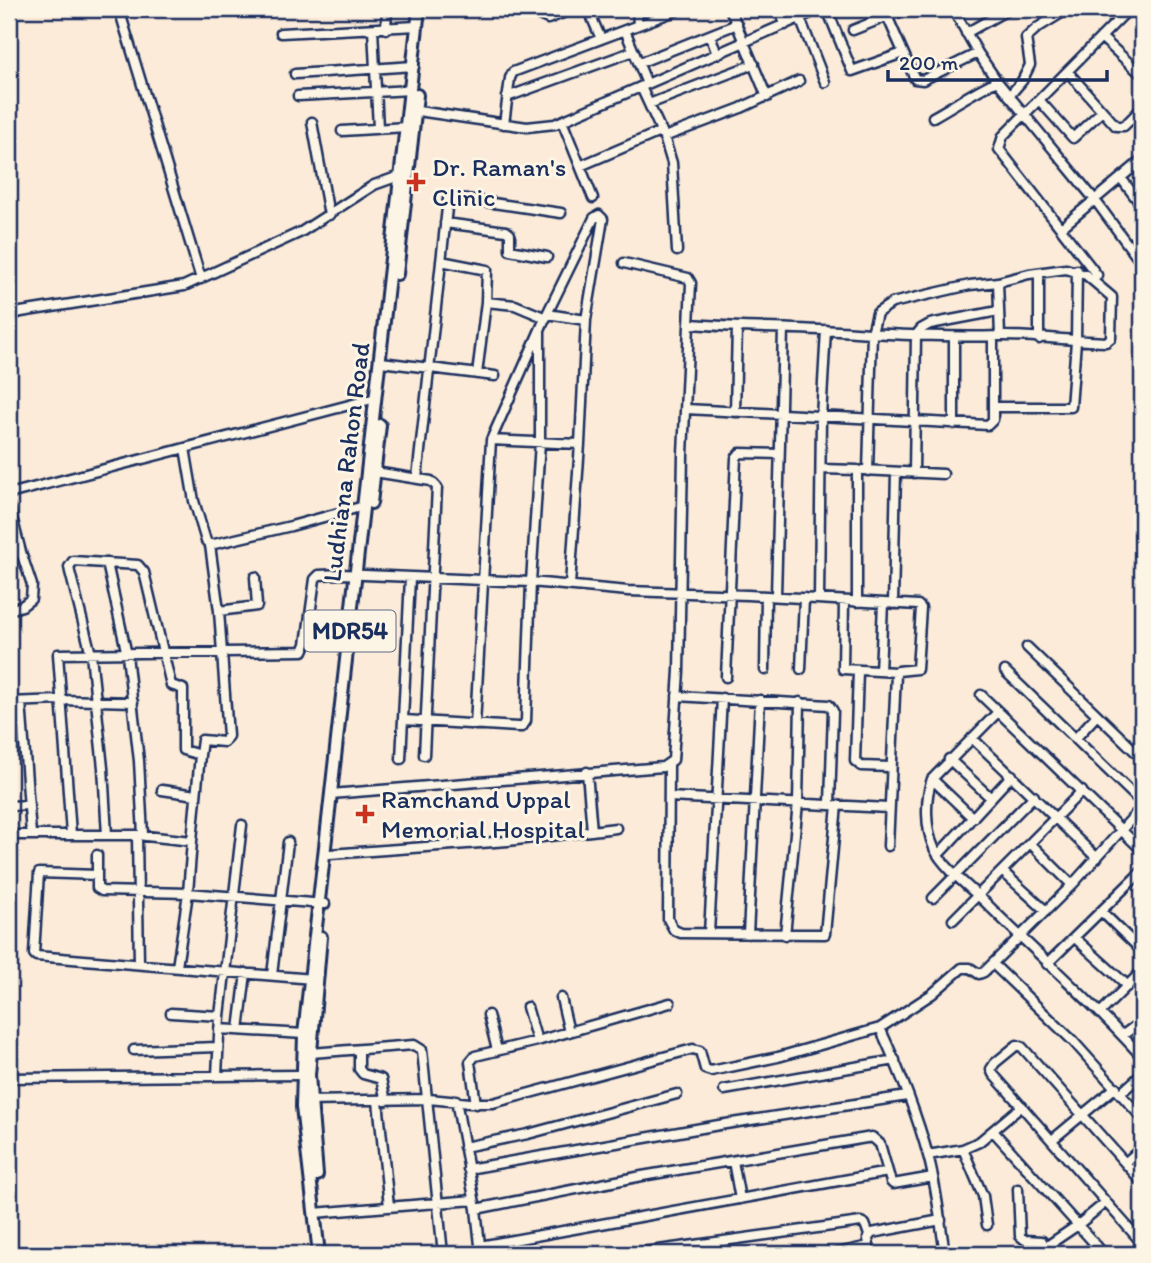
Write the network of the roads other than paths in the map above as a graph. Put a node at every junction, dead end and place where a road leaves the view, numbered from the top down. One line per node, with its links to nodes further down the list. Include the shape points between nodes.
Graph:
1 (118, 9): 88 (street)
2 (387, 9): 25 (street)
3 (419, 9): 23 (main road, Ludhiana Rahon Road / MDR54)
4 (426, 9): 58 (main road, Ludhiana Rahon Road / MDR54)
5 (537, 9): 6 (street, via 548,19)
6 (573, 9)
7 (588, 9): 32 (street)
8 (637, 9): 22 (street)
9 (681, 9): 22 (street)
10 (730, 9): 20 (street)
11 (780, 9): 21 (street)
12 (820, 9): 19 (street); 35 (street, via 852,71)
13 (906, 9): 18 (street)
14 (953, 9): 29 (street)
15 (1009, 9): 29 (street)
16 (1068, 9): 52 (street, via 1026,38 1030,65)
17 (1124, 10): 31 (street)
18 (886, 13): 27 (street); 35 (street)
19 (800, 18): 21 (street); 47 (street)
20 (737, 24): 30 (street); 33 (street)
21 (786, 24): 33 (street)
22 (638, 25): 26 (street)
23 (417, 26): 25 (street); 40 (main road, Ludhiana Rahon Road / MDR54)
24 (373, 29): 25 (street); 28 (street); 41 (street)
25 (386, 29)
26 (625, 30): 32 (street); 34 (street)
27 (853, 30)
28 (281, 33)
29 (966, 33): 36 (street)
30 (710, 35): 37 (street); 38 (street)
31 (1101, 37): 42 (street); 44 (street)
32 (601, 40): 53 (street, via 513,72)
33 (744, 42): 37 (street); 39 (street)
34 (634, 51): 38 (street); 53 (street)
35 (903, 53): 36 (street, via 918,80)
36 (978, 53): 46 (street)
37 (717, 54): 48 (street)
38 (639, 63): 48 (street)
39 (754, 64): 54 (street); 56 (street)
40 (414, 66): 41 (street); 49 (main road, Ludhiana Rahon Road / MDR54)
41 (376, 67): 43 (street); 50 (street)
42 (1068, 72): 55 (street); 59 (street)
43 (295, 74)
44 (1142, 75)
45 (799, 81): 54 (street)
46 (997, 81): 52 (street); 60 (street)
47 (825, 82)
48 (645, 86): 56 (street); 62 (street)
49 (411, 90): 50 (street); 58 (main road, Ludhiana Rahon Road / MDR54)
50 (378, 93): 51 (street); 66 (street)
51 (299, 96)
52 (1009, 96): 61 (street)
53 (507, 97): 64 (street)
54 (767, 97): 68 (street)
55 (1040, 101): 59 (street, via 1073,138); 61 (street)
56 (649, 104): 68 (street)
57 (1142, 108): 59 (street, via 1120,128)
58 (412, 110): 64 (street); 65 (main road, Ludhiana Rahon Road / MDR54); 71 (main road, Ludhiana Rahon Road / MDR54)
59 (1102, 111)
60 (933, 117)
61 (1025, 117): 74 (street); 79 (street, via 1003,136 999,149)
62 (562, 121): 64 (street, via 527,127); 70 (street)
63 (312, 122): 77 (street)
64 (504, 124)
65 (406, 127): 66 (street); 71 (main road, Ludhiana Rahon Road / MDR54)
66 (378, 128): 67 (street)
67 (342, 131)
68 (663, 134): 70 (street); 80 (street, via 674,180)
69 (1142, 160): 72 (street)
70 (580, 166): 73 (street)
71 (405, 175): 77 (street, via 374,186); 106 (main road, Ludhiana Rahon Road / MDR54)
72 (1121, 178): 74 (street); 75 (street)
73 (593, 198)
74 (1095, 200): 79 (street); 84 (street)
75 (1142, 206)
76 (561, 213): 78 (street, via 452,197 447,201)
77 (329, 215): 88 (street)
78 (445, 223): 81 (street, via 506,231 510,250); 82 (street)
79 (1061, 228): 87 (street)
80 (677, 251)
81 (547, 257)
82 (441, 261): 90 (street, via 487,270); 107 (street)
83 (624, 263): 95 (street, via 690,280)
84 (1142, 264)
85 (1077, 270): 86 (street); 105 (street); 105 (street, via 1108,292 1112,303 1109,341)
86 (1039, 273): 89 (street); 104 (street)
87 (1097, 275)
88 (201, 279): 92 (street, via 184,286)
89 (998, 282): 91 (street); 100 (street, via 892,303 877,313)
90 (486, 302): 93 (street, via 515,305); 108 (street)
91 (998, 311): 101 (street, via 930,324); 103 (street)
92 (9, 316)
93 (547, 316): 94 (street); 94 (street, via 599,215 603,219); 98 (street)
94 (586, 320): 121 (street)
95 (691, 324): 96 (street); 112 (street)
96 (737, 328): 97 (street); 113 (street)
97 (783, 329): 99 (street); 114 (street)
98 (540, 330): 119 (street); 120 (street)
99 (826, 330): 100 (street); 115 (street)
100 (872, 332): 101 (street); 116 (street)
101 (916, 335): 102 (street); 117 (street)
102 (954, 337): 103 (street); 118 (street)
103 (997, 337): 104 (street); 111 (street)
104 (1039, 339): 105 (street)
105 (1076, 341): 111 (street, via 1071,407)
106 (384, 362): 107 (street); 110 (main road, Ludhiana Rahon Road / MDR54); 127 (main road, Ludhiana Rahon Road / MDR54)
107 (429, 367): 108 (street); 131 (street)
108 (477, 374): 109 (street)
109 (495, 376)
110 (376, 398): 122 (street); 134 (main road, Ludhiana Rahon Road / MDR54)
111 (993, 407): 118 (street, via 988,425)
112 (686, 409): 113 (street); 146 (street)
113 (735, 412): 114 (street)
114 (780, 416): 115 (street); 123 (street)
115 (821, 417): 116 (street); 124 (street)
116 (869, 420): 117 (street); 126 (street)
117 (914, 422): 118 (street); 129 (street)
118 (954, 424)
119 (491, 440): 120 (street); 143 (street)
120 (540, 442): 121 (street); 144 (street)
121 (580, 444): 145 (street)
122 (185, 448): 132 (street); 135 (street, via 194,501)
123 (779, 454): 147 (street, via 740,453 736,458); 149 (street)
124 (821, 469): 125 (street); 151 (street)
125 (857, 470): 126 (street); 153 (street)
126 (868, 471): 128 (street)
127 (375, 472): 131 (street); 139 (main road, Ludhiana Rahon Road / MDR54)
128 (896, 472): 129 (street); 155 (street)
129 (914, 473): 130 (street)
130 (943, 474)
131 (417, 478): 142 (street, via 437,487)
132 (9, 494)
133 (9, 505): 136 (street)
134 (364, 506): 135 (street); 139 (main road, Ludhiana Rahon Road / MDR54)
135 (210, 545): 157 (street)
136 (21, 552): 137 (street); 156 (street, via 32,599)
137 (9, 554)
138 (107, 564): 160 (street, via 73,561 69,567); 161 (street, via 142,568); 162 (street)
139 (359, 575): 141 (street); 159 (street, via 316,576 303,651); 199 (main road, Ludhiana Rahon Road / MDR54)
140 (255, 577): 157 (street, via 257,606)
141 (410, 578): 142 (street); 182 (street)
142 (431, 579): 143 (street); 183 (street)
143 (484, 581): 144 (street); 184 (street)
144 (531, 582): 145 (street); 184 (street, via 526,721 522,727)
145 (570, 585): 146 (street)
146 (681, 593): 147 (street); 171 (street)
147 (732, 594): 148 (street); 169 (street)
148 (766, 596): 149 (street); 164 (street)
149 (776, 596): 150 (street)
150 (804, 598): 151 (street); 163 (street)
151 (819, 599): 152 (street)
152 (844, 601): 153 (street); 165 (street, via 842,667)
153 (857, 602): 154 (street)
154 (883, 603): 155 (street); 166 (street)
155 (893, 604): 168 (street, via 921,608 918,669)
156 (9, 610)
157 (219, 611): 159 (street)
158 (1027, 647): 181 (street)
159 (222, 653): 161 (street); 187 (street, via 227,739 202,740)
160 (91, 654): 162 (street); 173 (street, via 58,654); 175 (street)
161 (164, 654): 162 (street); 187 (street, via 171,687 183,689 183,750)
162 (127, 655): 178 (street)
163 (801, 669)
164 (765, 670)
165 (858, 671): 166 (street); 193 (street, via 855,761 861,766)
166 (880, 671): 168 (street)
167 (1005, 671): 186 (street)
168 (896, 672): 193 (street)
169 (726, 677)
170 (981, 695): 180 (street)
171 (677, 696): 172 (street); 192 (street, via 675,748)
172 (722, 698): 174 (street); 204 (street)
173 (61, 700): 175 (street); 177 (street); 219 (street)
174 (760, 700): 179 (street); 205 (street)
175 (96, 701): 178 (street); 221 (street)
176 (9, 702): 177 (street)
177 (21, 702): 208 (street)
178 (133, 702): 222 (street)
179 (800, 702): 206 (street); 207 (street, via 825,703 833,710)
180 (998, 712): 185 (street); 198 (street)
181 (1097, 715): 186 (street); 189 (street)
182 (404, 720): 183 (street); 190 (street)
183 (426, 722): 184 (street); 188 (street)
184 (475, 725)
185 (972, 738): 191 (street); 195 (street)
186 (1075, 739): 209 (street)
187 (200, 755): 200 (street)
188 (424, 755)
189 (1142, 758)
190 (401, 759)
191 (949, 759): 196 (street); 203 (street)
192 (669, 765): 194 (street); 202 (street)
193 (890, 767): 211 (street)
194 (587, 772): 199 (street); 216 (street)
195 (1012, 775): 201 (street); 203 (street)
196 (932, 779): 213 (street); 230 (street, via 928,820)
197 (162, 790): 200 (street)
198 (1082, 791): 212 (street); 217 (street)
199 (334, 794): 228 (main road, Ludhiana Rahon Road / MDR54); 243 (main road, Ludhiana Rahon Road / MDR54)
200 (196, 795): 223 (street)
201 (1034, 796): 212 (street); 235 (street)
202 (669, 797): 204 (street); 247 (street, via 668,919 681,933)
203 (991, 798): 213 (street)
204 (716, 800): 205 (street); 247 (street)
205 (756, 801): 206 (street); 248 (street)
206 (797, 803): 207 (street); 249 (street)
207 (833, 804): 211 (street); 249 (street, via 827,930 822,936)
208 (29, 805): 210 (street); 218 (street)
209 (1142, 805): 217 (street)
210 (9, 806)
211 (888, 808): 226 (street)
212 (1056, 817): 225 (street); 231 (street)
213 (973, 818): 230 (street)
214 (242, 825): 240 (street)
215 (616, 828): 216 (street)
216 (592, 831): 228 (street)
217 (1123, 831): 227 (street); 231 (street)
218 (31, 834): 219 (street); 220 (street)
219 (71, 834): 221 (street)
220 (14, 835)
221 (107, 835): 222 (street)
222 (140, 835): 223 (street); 237 (street)
223 (192, 841): 238 (street)
224 (288, 842): 242 (street)
225 (1030, 843): 232 (street); 236 (street)
226 (888, 846)
227 (1142, 850)
228 (330, 853): 243 (main road, Ludhiana Rahon Road / MDR54)
229 (97, 855): 234 (street)
230 (938, 855): 235 (street)
231 (1097, 858): 236 (street)
232 (1002, 871): 239 (street); 244 (street)
233 (1142, 871): 245 (street)
234 (97, 875): 237 (street, via 99,890); 253 (street, via 38,873 34,954 39,958)
235 (957, 875): 239 (street); 241 (street)
236 (1072, 885): 244 (street)
237 (138, 892): 238 (street); 253 (street)
238 (188, 894): 240 (street); 256 (street)
239 (978, 895): 246 (street); 250 (street)
240 (235, 898): 242 (street); 257 (street)
241 (933, 898)
242 (280, 902): 243 (street); 260 (street)
243 (321, 904): 261 (main road, Ludhiana Rahon Road / MDR54)
244 (1046, 911): 250 (street)
245 (1101, 912): 251 (street); 252 (street)
246 (953, 920)
247 (709, 933): 248 (street)
248 (748, 934): 249 (street)
249 (785, 935)
250 (1020, 937): 254 (street); 255 (street)
251 (1075, 938): 255 (street); 262 (street)
252 (1142, 951)
253 (139, 964): 256 (street)
254 (993, 964): 271 (street, via 982,974 962,968); 290 (street)
255 (1047, 964): 267 (street)
256 (177, 967): 257 (street)
257 (225, 971): 259 (street); 269 (street)
258 (1142, 971): 262 (street)
259 (246, 973): 260 (street); 273 (street)
260 (272, 975): 261 (street)
261 (312, 979): 275 (main road, Ludhiana Rahon Road / MDR54); 282 (main road, Ludhiana Rahon Road / MDR54)
262 (1128, 985): 267 (street)
263 (561, 998): 274 (street)
264 (670, 1003): 274 (street)
265 (527, 1007): 277 (street)
266 (171, 1013): 269 (street)
267 (1100, 1013): 276 (street)
268 (488, 1014): 280 (street)
269 (220, 1016): 272 (street)
270 (1142, 1021): 276 (street)
271 (880, 1028): 284 (street); 297 (street, via 711,1071 705,1069 700,1051 693,1049)
272 (219, 1029): 273 (street); 278 (street)
273 (239, 1030): 275 (street)
274 (569, 1032): 277 (street)
275 (304, 1034): 287 (main road, Ludhiana Rahon Road / MDR54)
276 (1123, 1035): 283 (street)
277 (537, 1041): 280 (street)
278 (217, 1047): 279 (street); 286 (street)
279 (134, 1050)
280 (497, 1050): 297 (street, via 471,1059)
281 (359, 1051): 282 (street); 293 (street, via 420,1048); 296 (street, via 360,1072 381,1079)
282 (311, 1053): 295 (main road, Ludhiana Rahon Road / MDR54)
283 (1142, 1057)
284 (895, 1060): 289 (street); 292 (street)
285 (1142, 1074): 290 (street)
286 (217, 1075): 287 (street); 288 (street)
287 (301, 1075): 295 (main road, Ludhiana Rahon Road / MDR54)
288 (9, 1078)
289 (724, 1090)
290 (1118, 1090): 299 (street); 300 (street)
291 (677, 1094): 303 (street)
292 (907, 1096): 306 (street); 309 (street)
293 (429, 1099): 294 (street); 296 (street); 316 (street)
294 (456, 1100): 297 (street); 303 (street)
295 (306, 1101): 296 (street); 319 (main road, Ludhiana Rahon Road / MDR54)
296 (382, 1101): 318 (street)
297 (476, 1104)
298 (1022, 1106): 299 (street, via 991,1069 1017,1045); 301 (street); 302 (street)
299 (1083, 1115): 302 (street); 308 (street)
300 (1142, 1118)
301 (993, 1131): 305 (street); 322 (street)
302 (1052, 1140): 315 (street)
303 (464, 1147): 309 (street)
304 (1142, 1148): 308 (street)
305 (963, 1149): 306 (street); 321 (street, via 983,1196)
306 (928, 1155): 311 (street)
307 (733, 1161): 310 (street, via 872,1138 880,1144); 314 (street); 317 (street)
308 (1126, 1162): 312 (street)
309 (468, 1169): 317 (street)
310 (888, 1172): 311 (street, via 893,1184); 314 (street)
311 (933, 1177): 320 (street)
312 (1142, 1182)
313 (1018, 1189): 328 (street, via 1020,1236 1040,1240)
314 (740, 1199): 326 (street)
315 (1106, 1202): 322 (street); 324 (street)
316 (438, 1203): 317 (street); 318 (street); 331 (street)
317 (475, 1205): 326 (street)
318 (389, 1206): 319 (street)
319 (317, 1213): 329 (main road, Ludhiana Rahon Road / MDR54); 330 (main road, Ludhiana Rahon Road / MDR54)
320 (941, 1220): 323 (street); 334 (street)
321 (987, 1225)
322 (1078, 1225): 325 (street); 328 (street)
323 (869, 1235): 327 (street); 332 (street, via 861,1222)
324 (1142, 1243)
325 (1097, 1245): 335 (street); 336 (street)
326 (481, 1250)
327 (870, 1250): 333 (street)
328 (1045, 1251)
329 (319, 1254)
330 (325, 1254)
331 (443, 1254)
332 (629, 1254)
333 (833, 1254)
334 (945, 1254)
335 (1081, 1254)
336 (1104, 1254)

